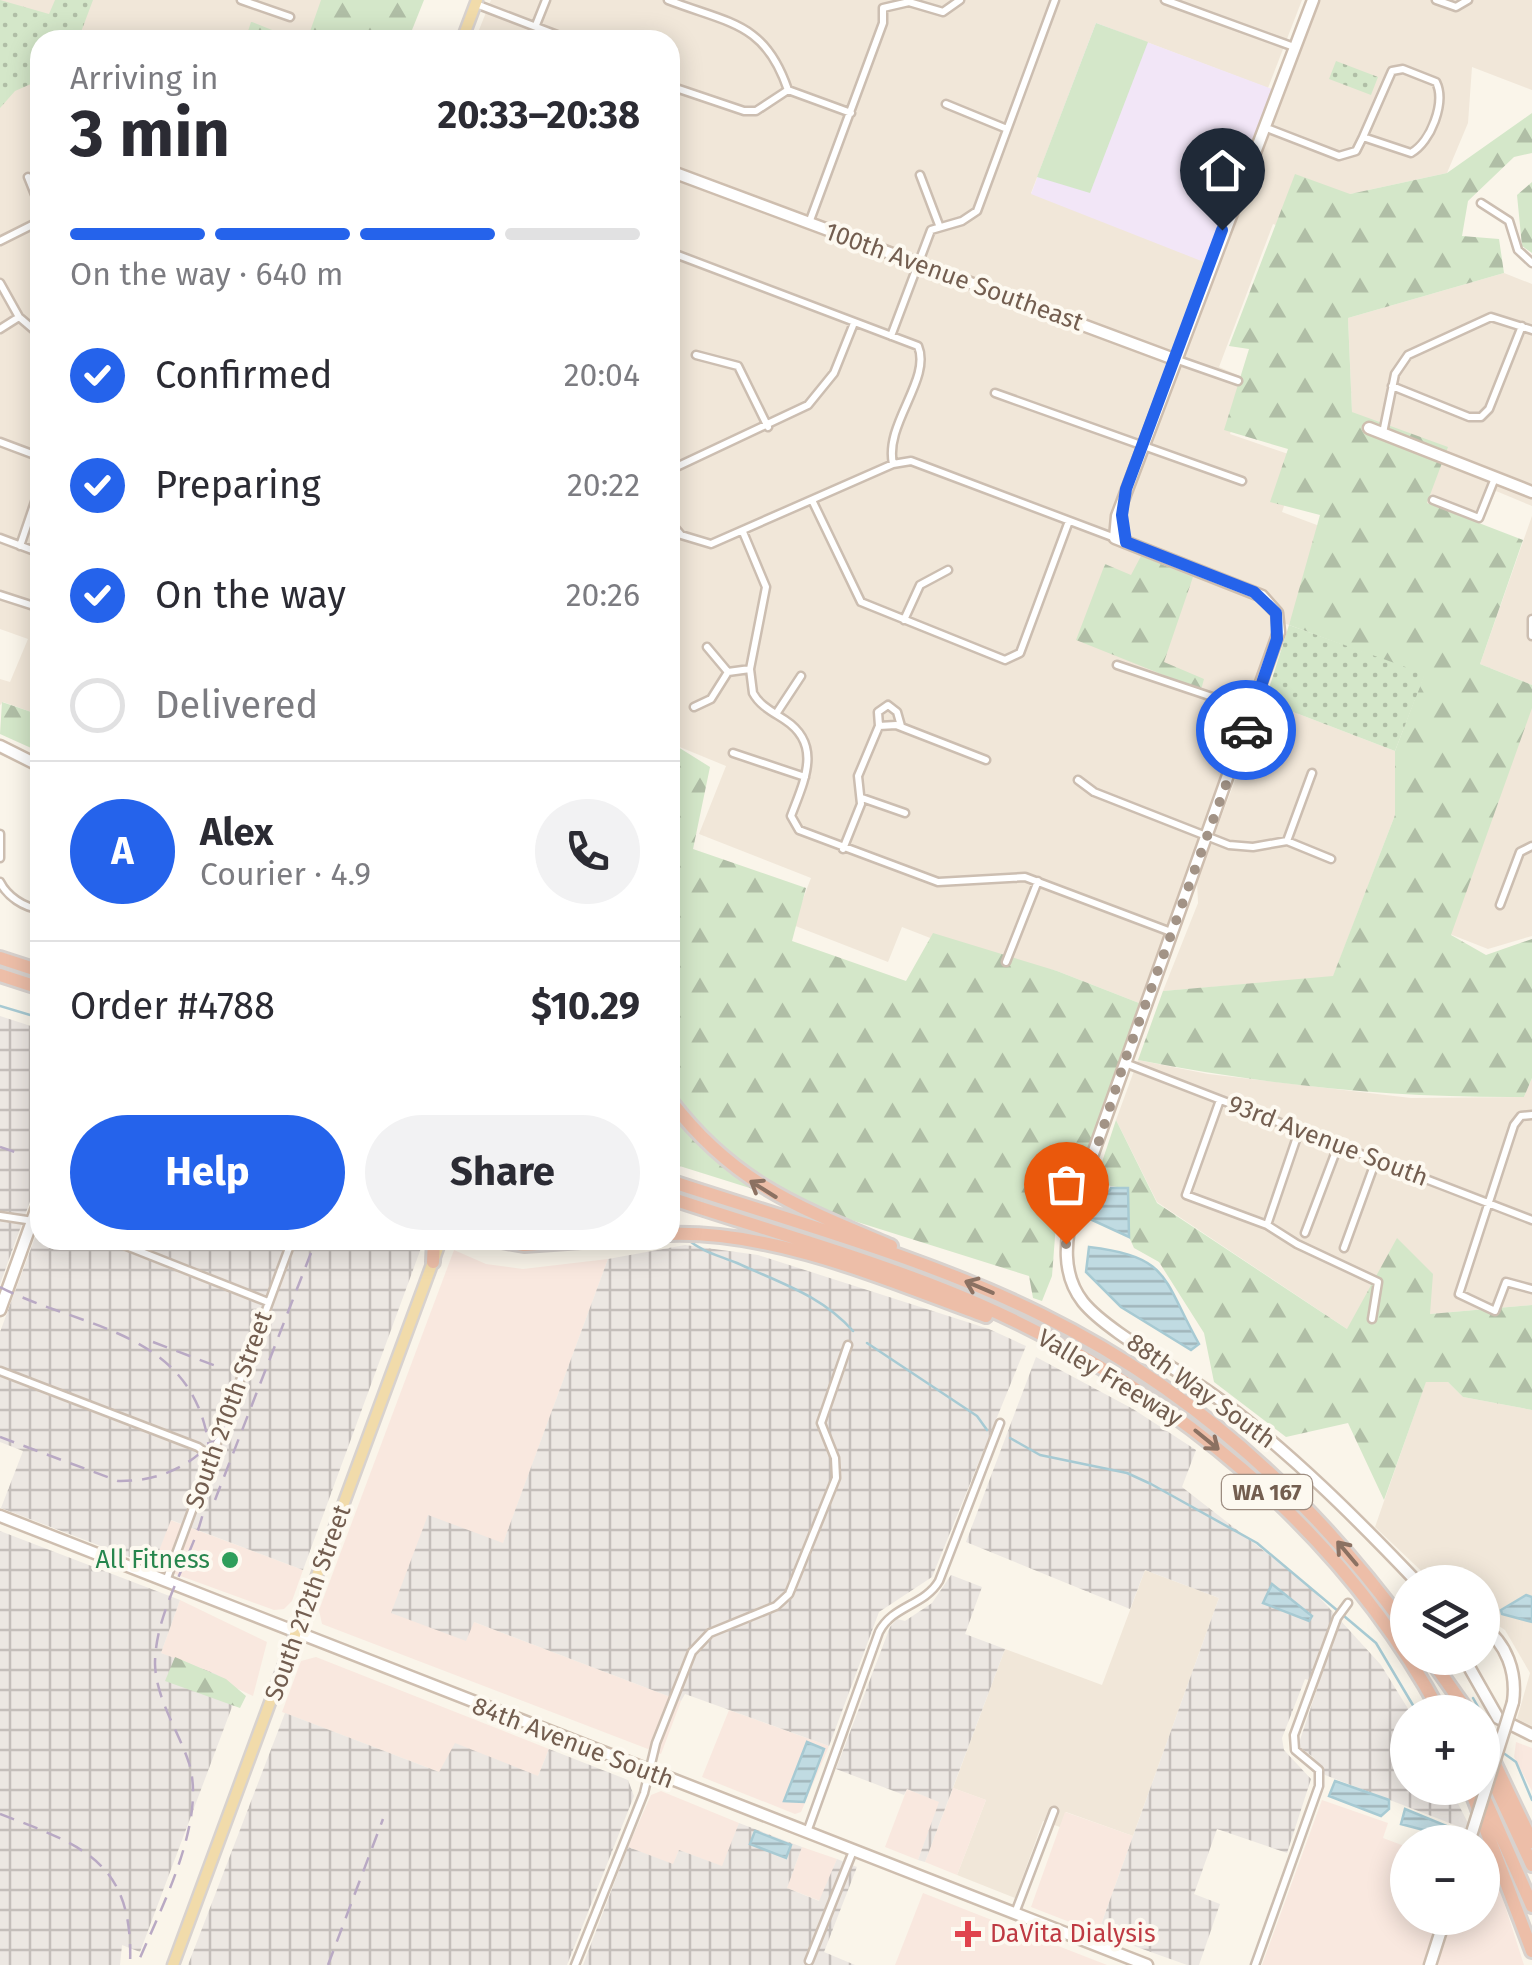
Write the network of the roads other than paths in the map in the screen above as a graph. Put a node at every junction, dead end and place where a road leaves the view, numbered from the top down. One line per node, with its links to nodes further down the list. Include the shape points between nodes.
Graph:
1 (242, 0): 13 (street)
2 (546, 0): 14 (street)
3 (668, 0): 19 (street, via 758,37 777,58)
4 (878, 0): 12 (street)
5 (960, 0): 12 (street, via 943,12 909,2)
6 (1056, 0): 23 (street)
7 (1166, 0): 17 (street)
8 (1313, 0): 17 (street)
9 (1436, 0): 11 (street, via 1456,7)
10 (477, 2): 14 (street); 15 (main road)
11 (1466, 2)
12 (883, 8): 21 (street)
13 (290, 17)
14 (536, 26): 16 (street)
15 (466, 30)
16 (546, 30)
17 (1294, 47): 22 (street)
18 (680, 89): 19 (street, via 744,111 756,111)
19 (788, 90): 21 (street)
20 (946, 104): 23 (street)
21 (851, 113): 30 (street)
22 (1262, 126): 24 (street, via 1346,157); 46 (street)
23 (1007, 129): 31 (street, via 970,218)
24 (1363, 137): 24 (street, via 1392,71 1431,78 1440,90 1415,152)
25 (680, 175): 30 (street, 100th Avenue Southeast)
26 (920, 175): 31 (street)
27 (28, 177): 28 (street)
28 (30, 182)
29 (1481, 203): 36 (street, via 1509,222 1518,250)
30 (808, 222): 35 (street, 100th Avenue Southeast)
31 (939, 225): 35 (street)
32 (30, 227): 33 (street)
33 (0, 241)
34 (680, 256): 39 (street)
35 (916, 263): 44 (street); 46 (street, 100th Avenue Southeast)
36 (1532, 263)
37 (0, 283): 38 (street)
38 (19, 316): 40 (street); 42 (street)
39 (854, 322): 44 (street); 50 (street, via 827,386 798,413)
40 (30, 326)
41 (1522, 326): 43 (street); 48 (street, via 1491,317 1414,350); 48 (street, via 1486,414 1469,416)
42 (0, 330)
43 (1532, 330)
44 (891, 336): 56 (street, via 920,350 921,365 890,442)
45 (696, 355): 50 (street, via 738,366)
46 (1174, 358): 47 (street, 100th Avenue Southeast); 54 (street)
47 (1238, 381)
48 (1392, 386): 52 (street)
49 (996, 393): 54 (street)
50 (768, 427): 57 (street)
51 (1369, 428): 52 (street)
52 (1383, 434): 58 (street)
53 (0, 442): 55 (street)
54 (1141, 448): 59 (street); 68 (street, via 1126,489)
55 (30, 453)
56 (893, 464): 61 (street); 64 (street, via 920,464)
57 (680, 466)
58 (1495, 478): 60 (street); 62 (street, via 1478,518)
59 (1242, 481)
60 (1532, 492)
61 (812, 500): 65 (street); 74 (street, via 856,596)
62 (1433, 500)
63 (30, 517): 69 (street)
64 (1069, 521): 68 (street); 74 (street, via 1016,657 1005,660)
65 (743, 532): 66 (street, via 711,544); 79 (street, via 766,587)
66 (680, 534)
67 (0, 538): 69 (street)
68 (1120, 540): 83 (street, via 1254,592 1276,613 1277,639)
69 (20, 546): 70 (street)
70 (30, 550)
71 (948, 570): 74 (street, via 920,585)
72 (0, 595): 73 (street)
73 (30, 605)
74 (904, 620)
75 (1531, 620): 76 (street)
76 (1532, 636)
77 (708, 647): 80 (street)
78 (1117, 665): 83 (street)
79 (750, 669): 80 (street); 84 (street, via 758,701)
80 (728, 672): 82 (street, via 711,699)
81 (801, 676): 84 (street)
82 (694, 707)
83 (1253, 711): 97 (street)
84 (776, 714): 92 (street, via 805,740)
85 (879, 726): 86 (street); 86 (street, via 878,712 888,706); 94 (street, via 858,776)
86 (898, 726): 89 (street)
87 (0, 746): 90 (street)
88 (733, 752): 92 (street)
89 (986, 760)
90 (30, 761)
91 (1312, 773): 98 (street)
92 (805, 777): 100 (street, via 791,816 795,826)
93 (1078, 780): 97 (street)
94 (862, 798): 95 (street); 100 (street)
95 (905, 813)
96 (1, 837): 101 (street)
97 (1207, 837): 98 (street, via 1242,848); 107 (street)
98 (1287, 840): 102 (street)
99 (1528, 846): 105 (street)
100 (843, 848): 103 (street, via 938,882)
101 (0, 858)
102 (1331, 859)
103 (1038, 881): 107 (street); 109 (street)
104 (0, 882): 106 (street)
105 (1500, 905)
106 (30, 906)
107 (1171, 932): 113 (street)
108 (0, 958): 110 (highway)
109 (1006, 962)
110 (30, 968)
111 (0, 975): 112 (highway)
112 (30, 985)
113 (1124, 1063): 114 (street, 93rd Avenue South); 146 (street, 88th Way South, via 1071,1219 1066,1257 1073,1283 1095,1314 1264,1434)
114 (1220, 1100): 117 (street, 93rd Avenue South); 126 (street, via 1185,1191 1190,1199)
115 (680, 1112): 135 (highway, one-way to 115, via 763,1190 704,1142)
116 (1532, 1115): 122 (street, via 1521,1116)
117 (1300, 1132): 118 (street, 93rd Avenue South); 126 (street)
118 (1338, 1146): 119 (street, 93rd Avenue South); 127 (street)
119 (1376, 1160): 122 (street, 93rd Avenue South); 130 (street)
120 (680, 1184): 135 (highway, Valley Freeway / WA 167)
121 (680, 1201): 140 (highway, Valley Freeway / WA 167, via 929,1285)
122 (1486, 1201): 124 (street, 93rd Avenue South); 136 (street, via 1459,1294 1496,1311 1506,1282)
123 (0, 1216): 125 (street)
124 (1532, 1220)
125 (30, 1221)
126 (1267, 1225): 139 (street, via 1378,1282)
127 (1306, 1233)
128 (680, 1234): 140 (highway, via 793,1252)
129 (30, 1237): 138 (street)
130 (1344, 1248)
131 (136, 1250): 137 (street)
132 (288, 1250): 137 (street, South 210th Street)
133 (436, 1250): 134 (highway)
134 (433, 1262): 150 (main road, South 212th Street)
135 (947, 1274): 148 (highway, Valley Freeway / WA 167, one-way to 135, via 1314,1515 1215,1424 1089,1340)
136 (1532, 1289)
137 (268, 1302): 144 (street, South 210th Street)
138 (0, 1310)
139 (1372, 1319)
140 (1036, 1332): 153 (highway, Valley Freeway / WA 167, one-way to 153, via 1141,1392 1271,1495 1360,1594)
141 (848, 1346): 155 (street, via 821,1423 836,1478 793,1587 776,1606 710,1634 692,1652)
142 (0, 1371): 144 (street)
143 (1000, 1423): 162 (street, via 939,1581 924,1598 890,1614 879,1632)
144 (210, 1456): 147 (street, South 210th Street)
145 (0, 1516): 147 (street, 84th Avenue South)
146 (1399, 1565)
147 (166, 1580): 150 (street, 84th Avenue South)
148 (1390, 1608)
149 (1342, 1610): 174 (street, via 1292,1742 1319,1770 1319,1786)
150 (296, 1636): 155 (street, 84th Avenue South); 171 (main road, South 212th Street)
151 (1500, 1644): 161 (street, bridge, via 1509,1660 1513,1702)
152 (1474, 1675): 154 (street, via 1498,1718)
153 (1428, 1695)
154 (1532, 1734)
155 (649, 1772): 162 (street, 84th Avenue South); 172 (street)
156 (1500, 1775): 163 (highway)
157 (1500, 1796): 165 (highway)
158 (1476, 1805): 169 (highway)
159 (1487, 1805): 166 (highway)
160 (1054, 1811): 167 (street)
161 (1474, 1825)
162 (806, 1833): 164 (street, 84th Avenue South)
163 (1532, 1842)
164 (853, 1851): 167 (street, 84th Avenue South); 170 (street)
165 (1532, 1865)
166 (1532, 1906)
167 (1015, 1914): 173 (street, 84th Avenue South)
168 (1440, 1935): 175 (street)
169 (1532, 1951)
170 (808, 1961)
171 (173, 1965)
172 (575, 1965)
173 (1147, 1965)
174 (1255, 1965)
175 (1430, 1965)

